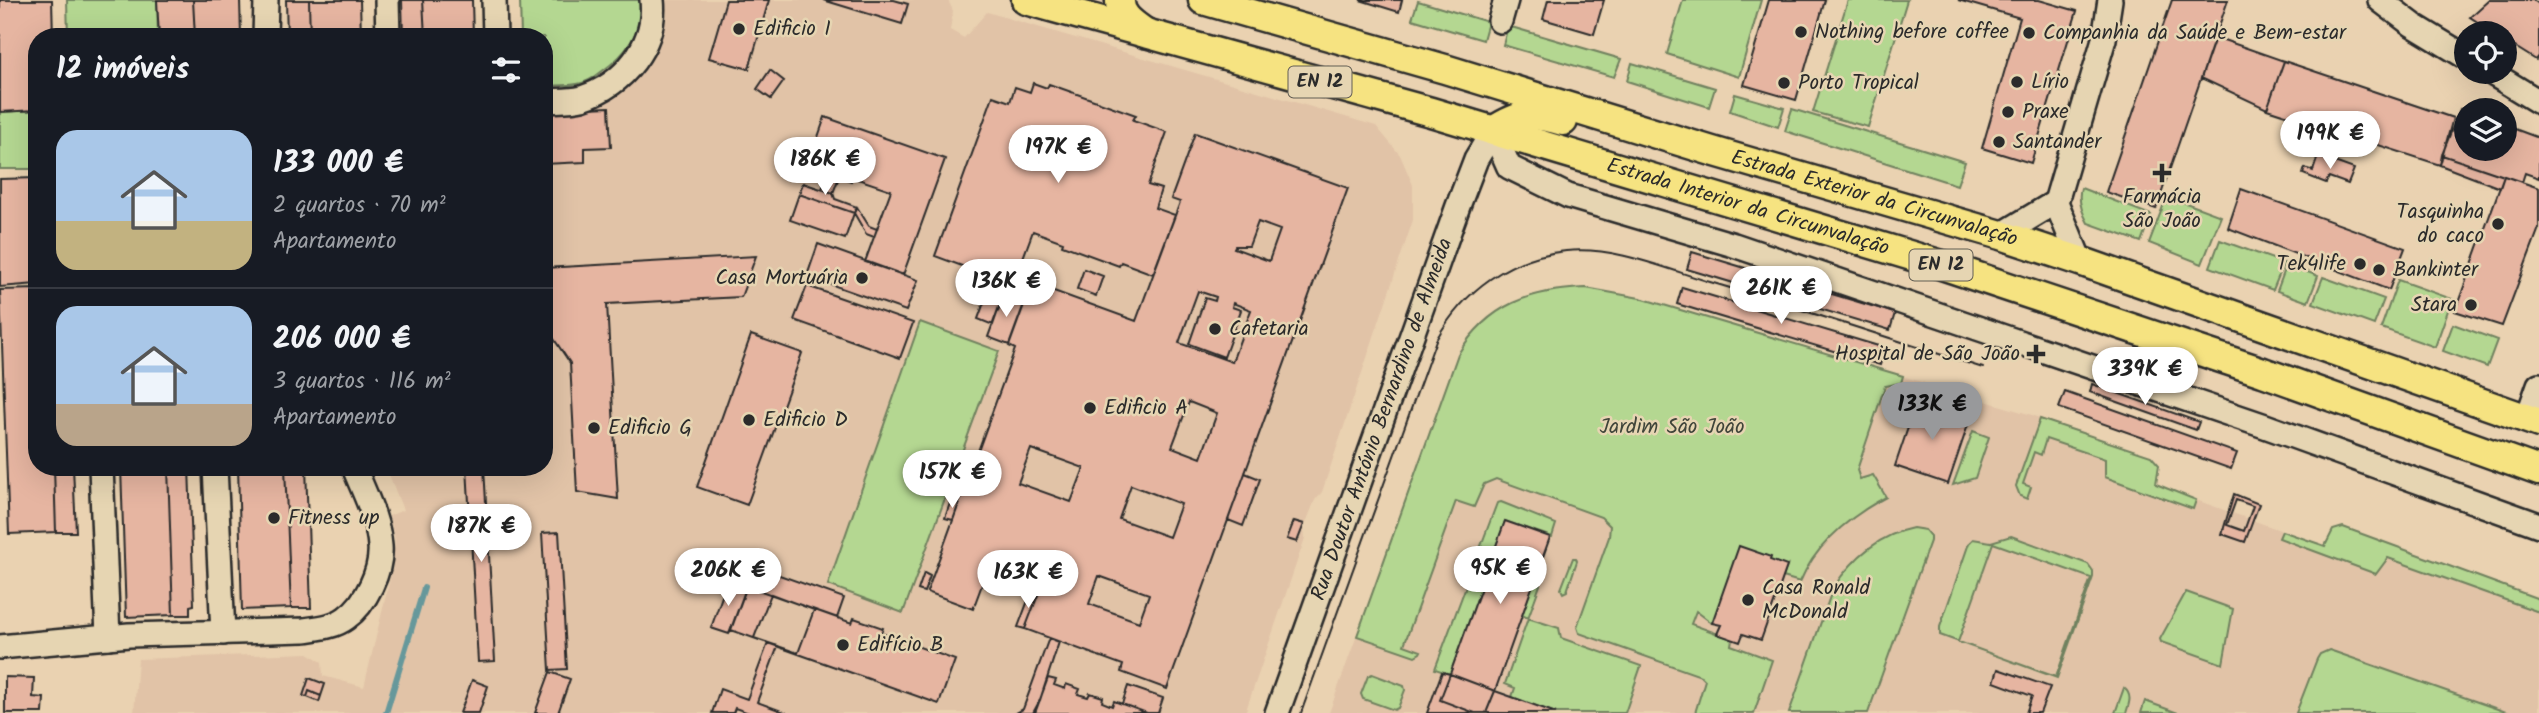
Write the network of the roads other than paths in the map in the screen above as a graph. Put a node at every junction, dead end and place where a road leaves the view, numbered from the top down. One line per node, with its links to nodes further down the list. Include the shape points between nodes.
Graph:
1 (266, 0): 12 (street)
2 (387, 0): 13 (street)
3 (494, 0): 14 (street)
4 (652, 0): 18 (street, via 648,35 635,64 606,87 580,99)
5 (1026, 0): 11 (main road, Estrada Interior da Circunvalação / EN 12)
6 (1107, 0): 11 (main road)
7 (1120, 0): 15 (main road, via 1126,18)
8 (1203, 0): 21 (main road, Estrada Exterior da Circunvalação / EN 12)
9 (2110, 0): 22 (street, via 2104,39)
10 (2380, 0): 16 (street)
11 (1083, 16): 15 (main road, Estrada Interior da Circunvalação / EN 12)
12 (265, 28)
13 (388, 28)
14 (495, 28)
15 (1147, 34): 20 (main road, Estrada Interior da Circunvalação / EN 12)
16 (2454, 50)
17 (2510, 84): 19 (street)
18 (553, 100)
19 (2539, 102)
20 (1493, 131): 21 (main road, via 1523,115 1541,115 1653,148); 27 (main road, Estrada Interior da Circunvalação / EN 12, via 1955,270 2281,378); 31 (street, via 1509,167 1568,196 1734,245); 35 (street, Rua Doutor António Bernardino de Almeida, via 1476,159 1458,206)
21 (1692, 145): 23 (main road, Estrada Exterior da Circunvalação / EN 12)
22 (2056, 202): 23 (street); 24 (street)
23 (2001, 235): 24 (main road, Estrada Exterior da Circunvalação / EN 12)
24 (2080, 261): 26 (main road, Estrada Exterior da Circunvalação / EN 12)
25 (2539, 385): 26 (street)
26 (2533, 421)
27 (2539, 471)
28 (101, 476): 33 (street)
29 (215, 476): 32 (street)
30 (358, 476): 32 (street, via 375,520 380,548 376,575 366,596 347,618 330,626)
31 (2539, 525)
32 (223, 633): 33 (street)
33 (108, 637): 34 (street)
34 (0, 647)
35 (1277, 713)

